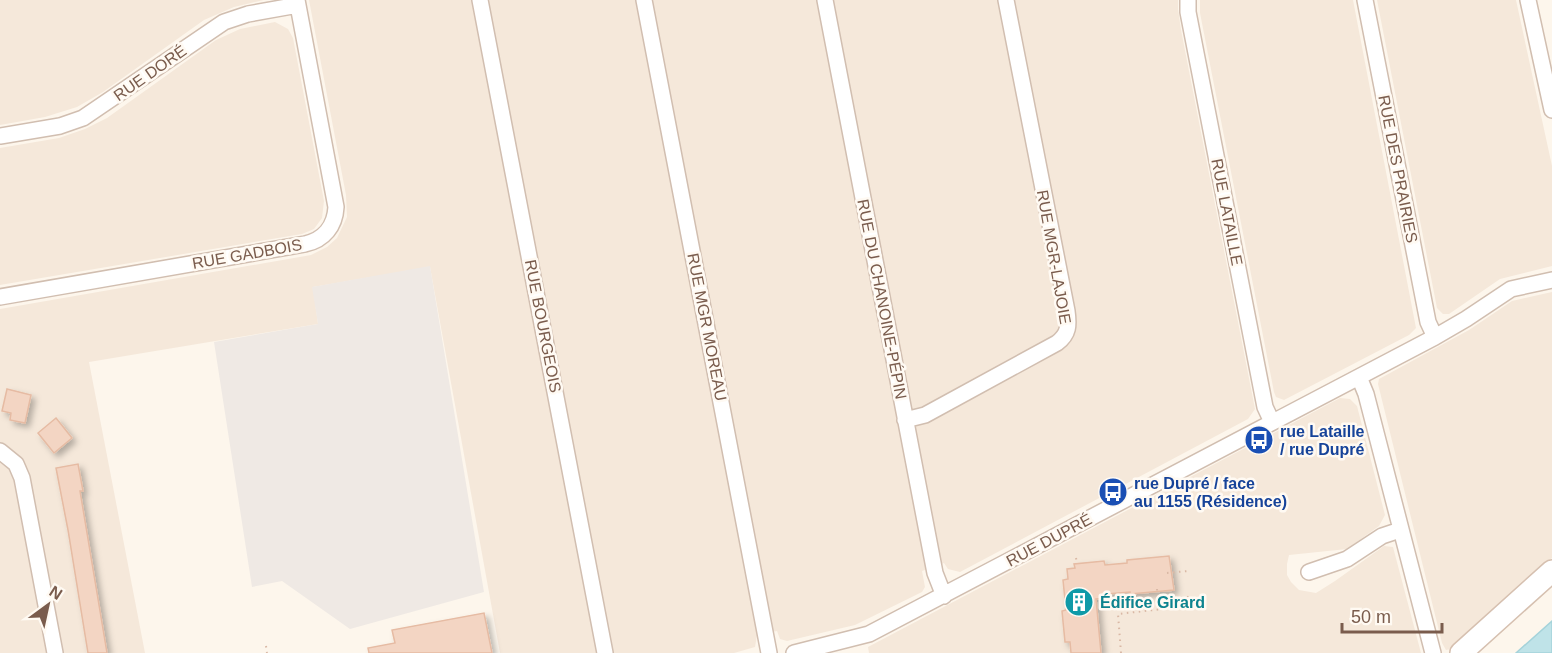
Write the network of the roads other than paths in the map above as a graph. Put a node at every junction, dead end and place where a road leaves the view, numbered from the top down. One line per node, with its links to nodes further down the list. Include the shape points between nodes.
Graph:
1 (480, 0): 23 (street, RUE BOURGEOIS)
2 (644, 0): 24 (street, RUE MGR MOREAU)
3 (825, 0): 15 (street, RUE DU CHANOINE-PÉPIN)
4 (1006, 0): 15 (street, RUE MGR-LAJOIE, via 1068,331 1057,343 925,415)
5 (1188, 0): 16 (street, RUE LATAILLE, via 1265,407)
6 (1365, 0): 13 (street, RUE DES PRAIRIES, via 1428,321)
7 (1528, 0): 9 (street)
8 (298, 2): 10 (street, RUE DORÉ, via 224,22 83,118); 12 (street, RUE GADBOIS, via 336,207 333,222 324,235 305,244)
9 (1552, 110)
10 (0, 136)
11 (1552, 280): 13 (street, RUE DUPRÉ, via 1511,289)
12 (0, 297)
13 (1435, 337): 14 (street, RUE DUPRÉ)
14 (1359, 378): 16 (street, RUE DUPRÉ); 18 (street)
15 (905, 420): 21 (street, RUE DU CHANOINE-PÉPIN, via 935,573)
16 (1272, 422): 21 (street, RUE DUPRÉ)
17 (0, 451): 22 (street, via 16,464 22,478)
18 (1400, 530): 20 (street, via 1382,536 1347,559); 26 (street)
19 (1552, 571): 27 (main road)
20 (1309, 572)
21 (944, 596): 25 (street, RUE DUPRÉ, via 869,634)
22 (55, 653)
23 (605, 653)
24 (769, 653)
25 (794, 653)
26 (1433, 653)
27 (1461, 653)

